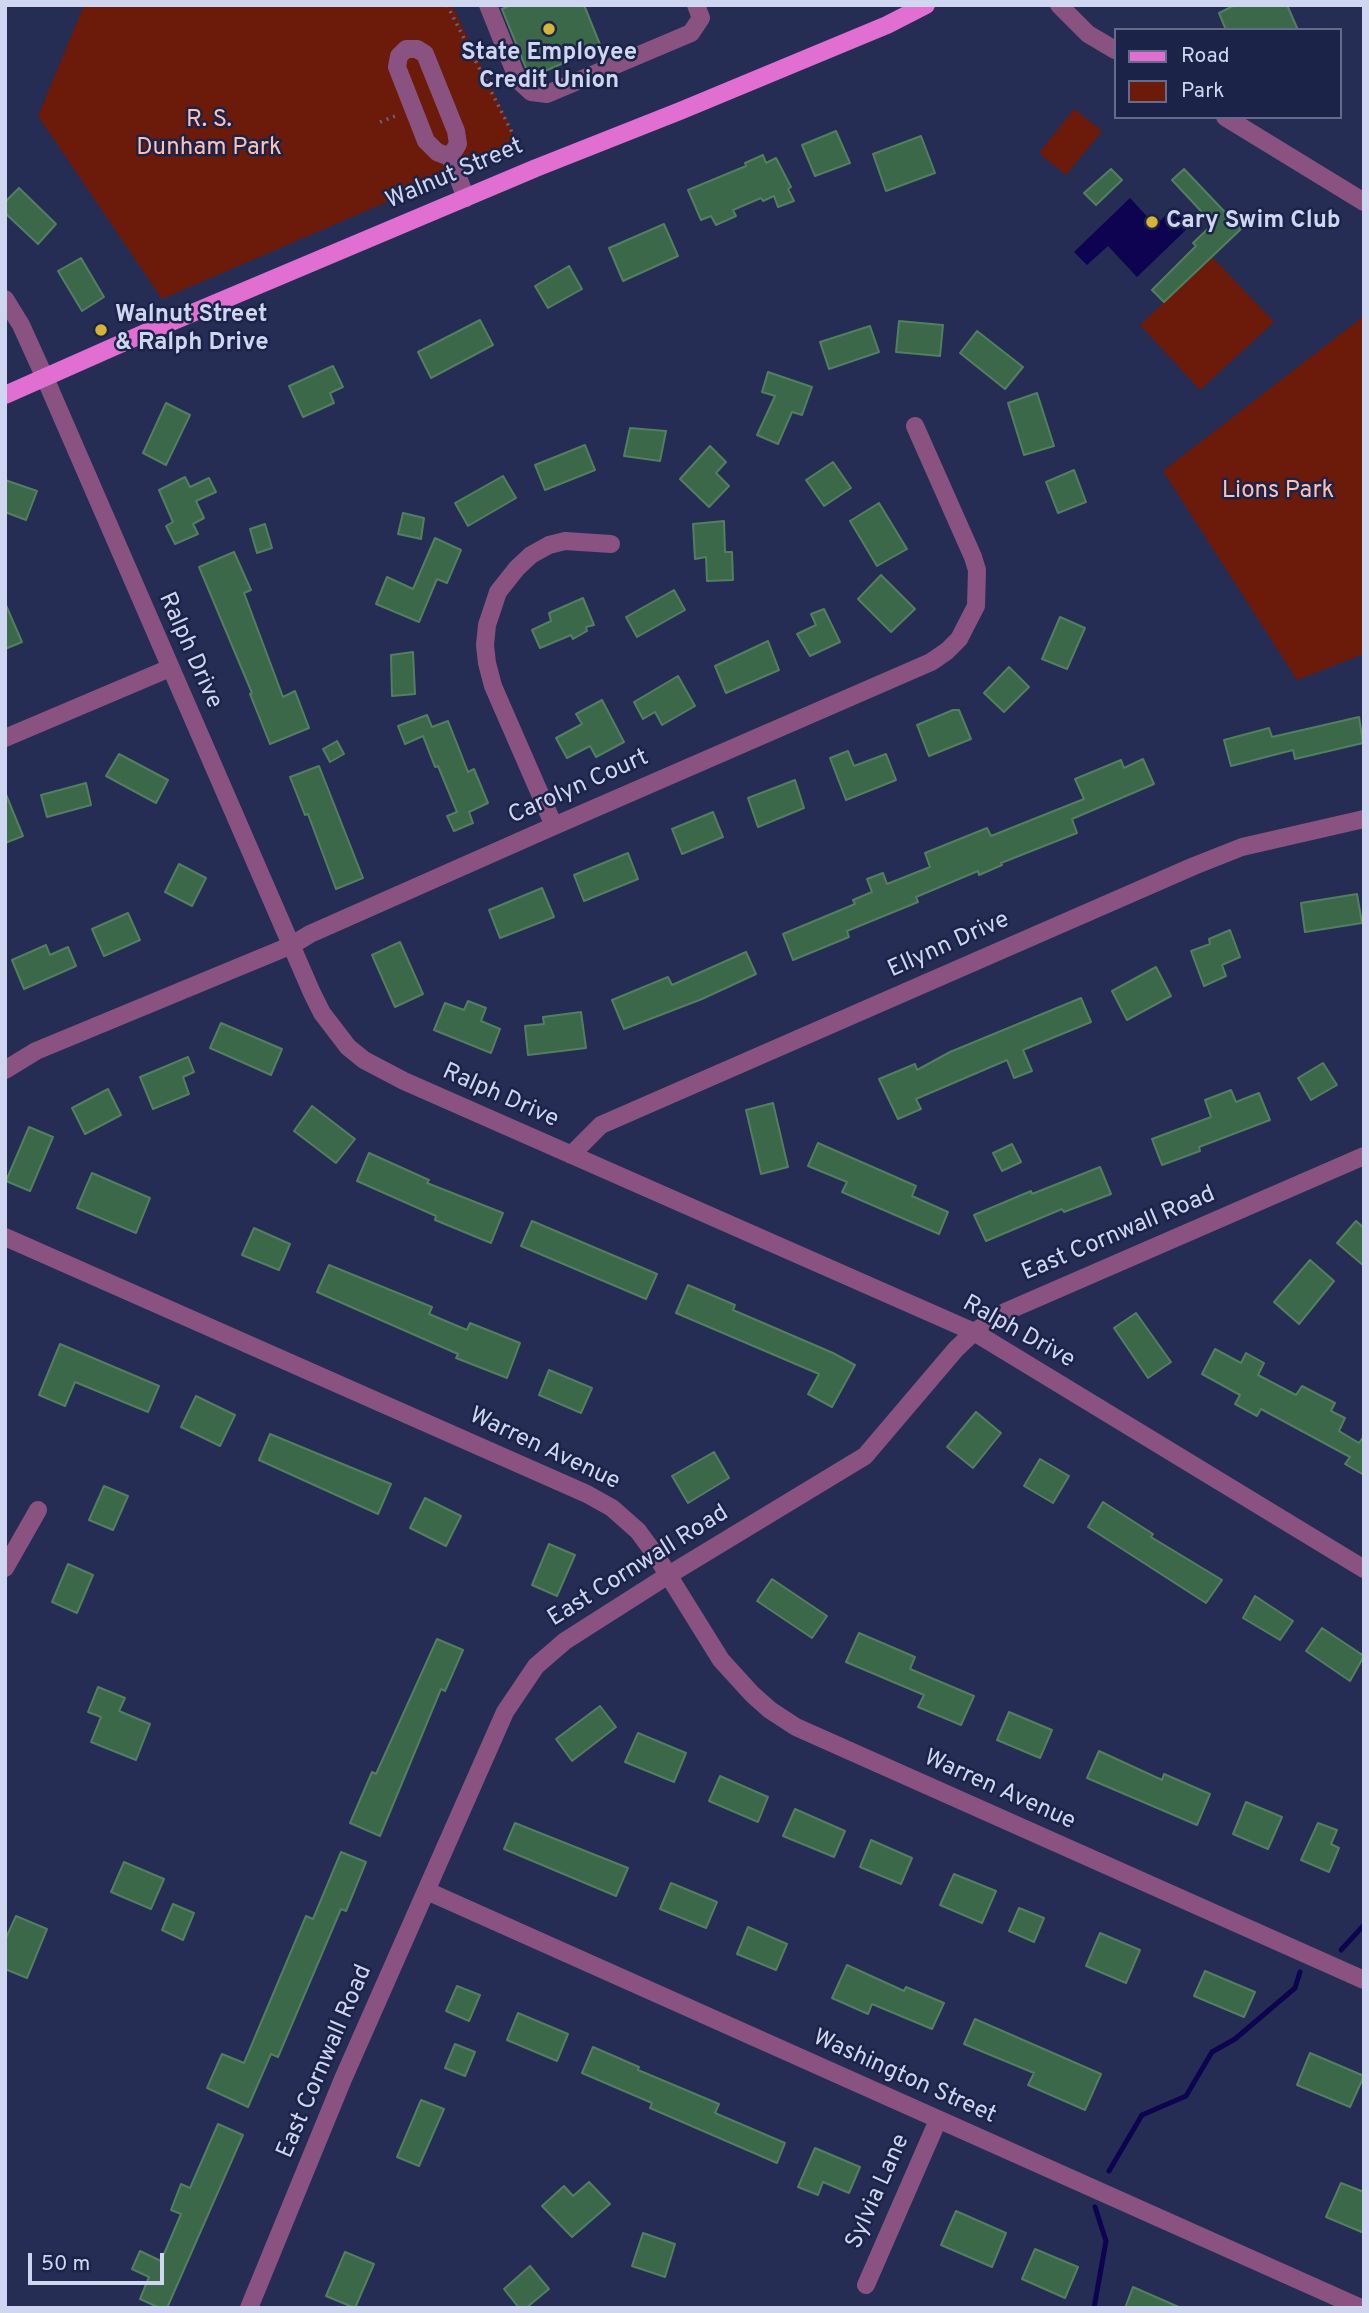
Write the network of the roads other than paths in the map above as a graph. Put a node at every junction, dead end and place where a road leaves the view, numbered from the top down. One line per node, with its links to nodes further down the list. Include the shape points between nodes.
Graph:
1 (488, 5): 2 (street, via 517,80 531,92 547,94 691,33 701,18)
2 (696, 5)
3 (926, 5): 8 (main road, Walnut Street, via 874,31)
4 (1059, 5): 5 (street, via 1088,34)
5 (1114, 49)
6 (1228, 119): 9 (street)
7 (450, 158): 7 (street, via 437,152 421,130 397,67 406,49 425,54 457,131 458,144); 8 (street)
8 (466, 198): 11 (main road, Walnut Street)
9 (1364, 202)
10 (5, 299): 11 (street, Ralph Drive)
11 (45, 378): 12 (main road, Walnut Street); 15 (street, Ralph Drive)
12 (5, 395)
13 (915, 426): 18 (street, Carolyn Court, via 976,570 976,606 959,639 931,662)
14 (611, 544): 18 (street, via 565,541 531,555 499,592 487,625 486,663 493,686)
15 (170, 668): 16 (street); 19 (street, Ralph Drive)
16 (5, 738)
17 (1364, 819): 21 (street, Ellynn Drive, via 1242,847 1194,866 601,1125)
18 (554, 826): 19 (street, Carolyn Court)
19 (292, 944): 20 (street, Carolyn Court, via 36,1051); 21 (street, Ralph Drive, via 322,1013 364,1060)
20 (5, 1070)
21 (570, 1155): 24 (street, Ralph Drive)
22 (1364, 1156): 24 (street, East Cornwall Road, via 1005,1312)
23 (5, 1237): 28 (street, Warren Avenue, via 587,1494 626,1518)
24 (974, 1332): 27 (street, Ralph Drive); 28 (street, East Cornwall Road, via 865,1456)
25 (38, 1510): 26 (street)
26 (5, 1567)
27 (1364, 1569)
28 (667, 1576): 29 (street, East Cornwall Road, via 565,1640 523,1682 505,1712); 30 (street, Warren Avenue, via 735,1677 796,1727)
29 (427, 1891): 31 (street, Washington Street); 33 (street, East Cornwall Road)
30 (1364, 1979)
31 (938, 2120): 32 (street, Sylvia Lane); 34 (street, Washington Street)
32 (866, 2285)
33 (249, 2308)
34 (1361, 2308)

